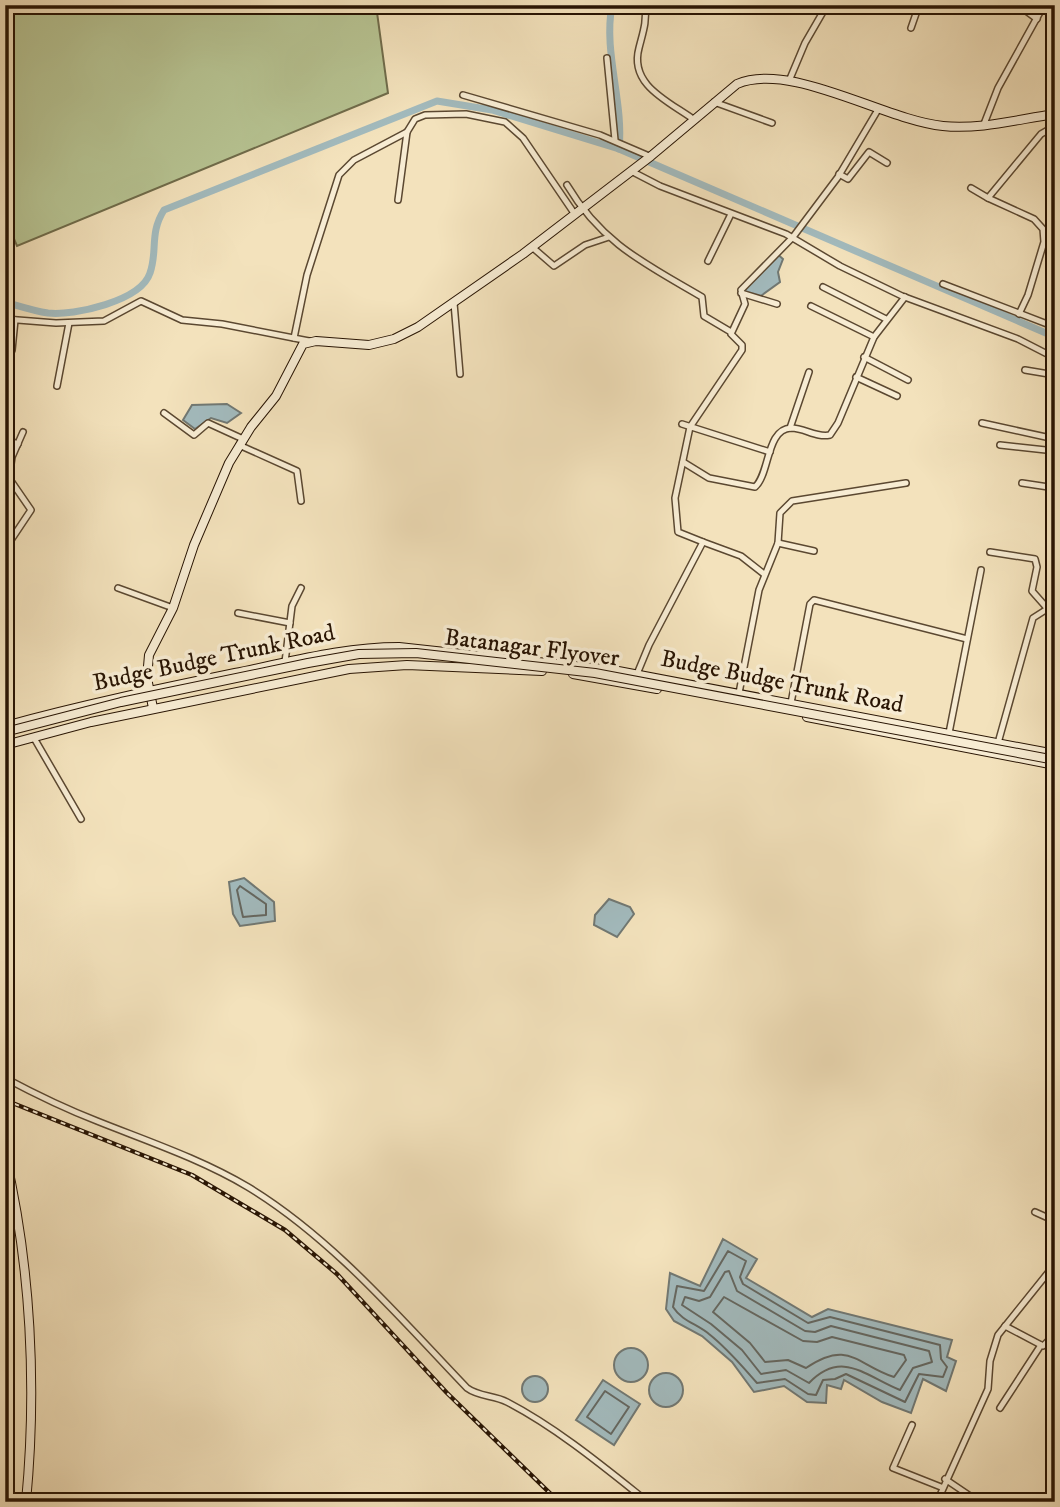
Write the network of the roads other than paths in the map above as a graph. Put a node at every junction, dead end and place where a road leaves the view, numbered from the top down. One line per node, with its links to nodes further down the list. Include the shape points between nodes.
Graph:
1 (645, 5): 14 (street, via 638,75)
2 (827, 5): 9 (street)
3 (919, 5): 7 (street)
4 (1018, 5): 6 (street)
5 (1044, 5): 6 (street)
6 (1037, 19): 16 (street, via 998,88)
7 (911, 28)
8 (607, 58): 19 (street)
9 (789, 81): 11 (street, via 750,78); 12 (street)
10 (463, 95): 19 (street)
11 (714, 102): 14 (street); 15 (street)
12 (879, 108): 16 (street, via 942,126); 23 (street)
13 (1055, 114): 16 (street)
14 (693, 120): 20 (street)
15 (772, 123)
16 (984, 124)
17 (407, 132): 27 (street); 28 (street, via 415,119 435,113 499,119 523,138); 49 (street, via 354,160 339,175 307,275)
18 (1055, 132): 26 (street, via 1041,134)
19 (615, 140): 20 (street)
20 (651, 157): 22 (street)
21 (887, 163): 23 (street, via 869,152 848,179)
22 (632, 170): 28 (street); 29 (street)
23 (839, 174): 31 (street)
24 (567, 185): 28 (street)
25 (971, 188): 26 (street)
26 (988, 198): 41 (street, via 1034,219 1043,229 1044,242)
27 (398, 201)
28 (578, 211): 30 (street); 32 (street)
29 (731, 214): 31 (street); 33 (street)
30 (608, 236): 32 (street, via 554,265); 47 (street, via 625,253 702,297 704,316)
31 (793, 236): 36 (street); 37 (street, via 840,266)
32 (532, 247): 38 (street)
33 (708, 261)
34 (943, 284): 41 (street)
35 (823, 287): 43 (street)
36 (741, 293): 39 (street); 47 (street, via 745,304)
37 (905, 297): 43 (street); 53 (street)
38 (454, 303): 50 (street, via 406,335 382,343); 57 (street)
39 (777, 304)
40 (811, 306): 48 (street)
41 (1019, 314): 46 (street)
42 (5, 319): 44 (street)
43 (886, 319): 48 (street)
44 (15, 320): 45 (street); 52 (street)
45 (69, 323): 49 (street, via 104,321 141,302 182,320); 61 (street)
46 (1055, 327)
47 (731, 332): 66 (street, via 742,350)
48 (874, 337): 54 (street)
49 (294, 338): 50 (street)
50 (309, 341): 71 (street, via 298,351 276,396)
51 (1054, 345): 53 (street)
52 (12, 350)
53 (1053, 356)
54 (864, 357): 59 (street); 60 (street)
55 (1025, 370): 58 (street)
56 (808, 372): 67 (street)
57 (460, 374)
58 (1055, 375)
59 (856, 377): 62 (street); 67 (street, via 830,435)
60 (908, 380)
61 (57, 386)
62 (897, 396)
63 (163, 413): 71 (street, via 194,435 208,423)
64 (982, 423): 70 (street)
65 (682, 424): 66 (street)
66 (690, 428): 75 (street); 76 (street)
67 (790, 428): 75 (street, via 778,435)
68 (23, 432): 72 (street)
69 (5, 439): 72 (street)
70 (1055, 439)
71 (241, 442): 80 (street, via 297,471); 91 (street, via 194,545)
72 (18, 444): 83 (street, via 9,478 31,510)
73 (1000, 445): 74 (street)
74 (1055, 451)
75 (770, 452): 76 (street, via 755,487 709,478)
76 (683, 461): 81 (street, via 675,498 678,532)
77 (905, 483): 82 (street, via 792,501 780,513)
78 (1022, 483): 79 (street)
79 (1055, 488)
80 (301, 501)
81 (704, 542): 87 (street, via 741,556); 97 (street)
82 (778, 543): 84 (street); 87 (street)
83 (5, 550)
84 (814, 551)
85 (990, 552): 92 (street, via 1035,559 1032,591)
86 (981, 570): 95 (street)
87 (764, 574): 99 (street)
88 (118, 588): 91 (street)
89 (301, 588): 94 (street)
90 (1055, 604): 92 (street)
91 (173, 608): 98 (street, via 149,654)
92 (1047, 608): 106 (street, via 1033,618)
93 (238, 613): 94 (street)
94 (290, 623): 96 (street)
95 (968, 639): 100 (street, via 814,600); 104 (street)
96 (285, 662): 97 (street, Budge Budge Trunk Road, via 347,650 398,647); 98 (street, Budge Budge Trunk Road)
97 (637, 674): 99 (street, Budge Budge Trunk Road)
98 (149, 690): 101 (street); 102 (street, Budge Budge Trunk Road)
99 (739, 693): 100 (street, Budge Budge Trunk Road)
100 (791, 703): 104 (street, Budge Budge Trunk Road)
101 (153, 708): 105 (street, Budge Budge Trunk Road); 108 (street, Budge Budge Trunk Road, via 375,666 504,668 595,677)
102 (5, 726)
103 (5, 732): 110 (street, Batanagar Flyover, bridge, via 308,663 359,654 406,653 595,673)
104 (949, 733): 106 (street, Budge Budge Trunk Road)
105 (34, 738): 107 (street, Budge Budge Trunk Road); 111 (street)
106 (999, 743): 108 (street); 109 (street, Budge Budge Trunk Road)
107 (5, 745)
108 (996, 753): 110 (street, Budge Budge Trunk Road)
109 (1055, 754)
110 (1055, 762)
111 (81, 819)
112 (5, 1078): 125 (street, via 248,1187 343,1258 467,1388 508,1402)
113 (5, 1155): 124 (street, via 25,1287 31,1386)
114 (1035, 1212): 115 (street)
115 (1055, 1221)
116 (1055, 1264): 117 (street)
117 (1005, 1326): 119 (street); 122 (street, via 991,1355 988,1389)
118 (1055, 1334): 119 (street)
119 (1041, 1345): 120 (street)
120 (1000, 1408)
121 (912, 1425): 123 (street, via 894,1468)
122 (946, 1479): 123 (street); 127 (street)
123 (942, 1487): 126 (street)
124 (26, 1502)
125 (648, 1502)
126 (937, 1502)
127 (979, 1502)

